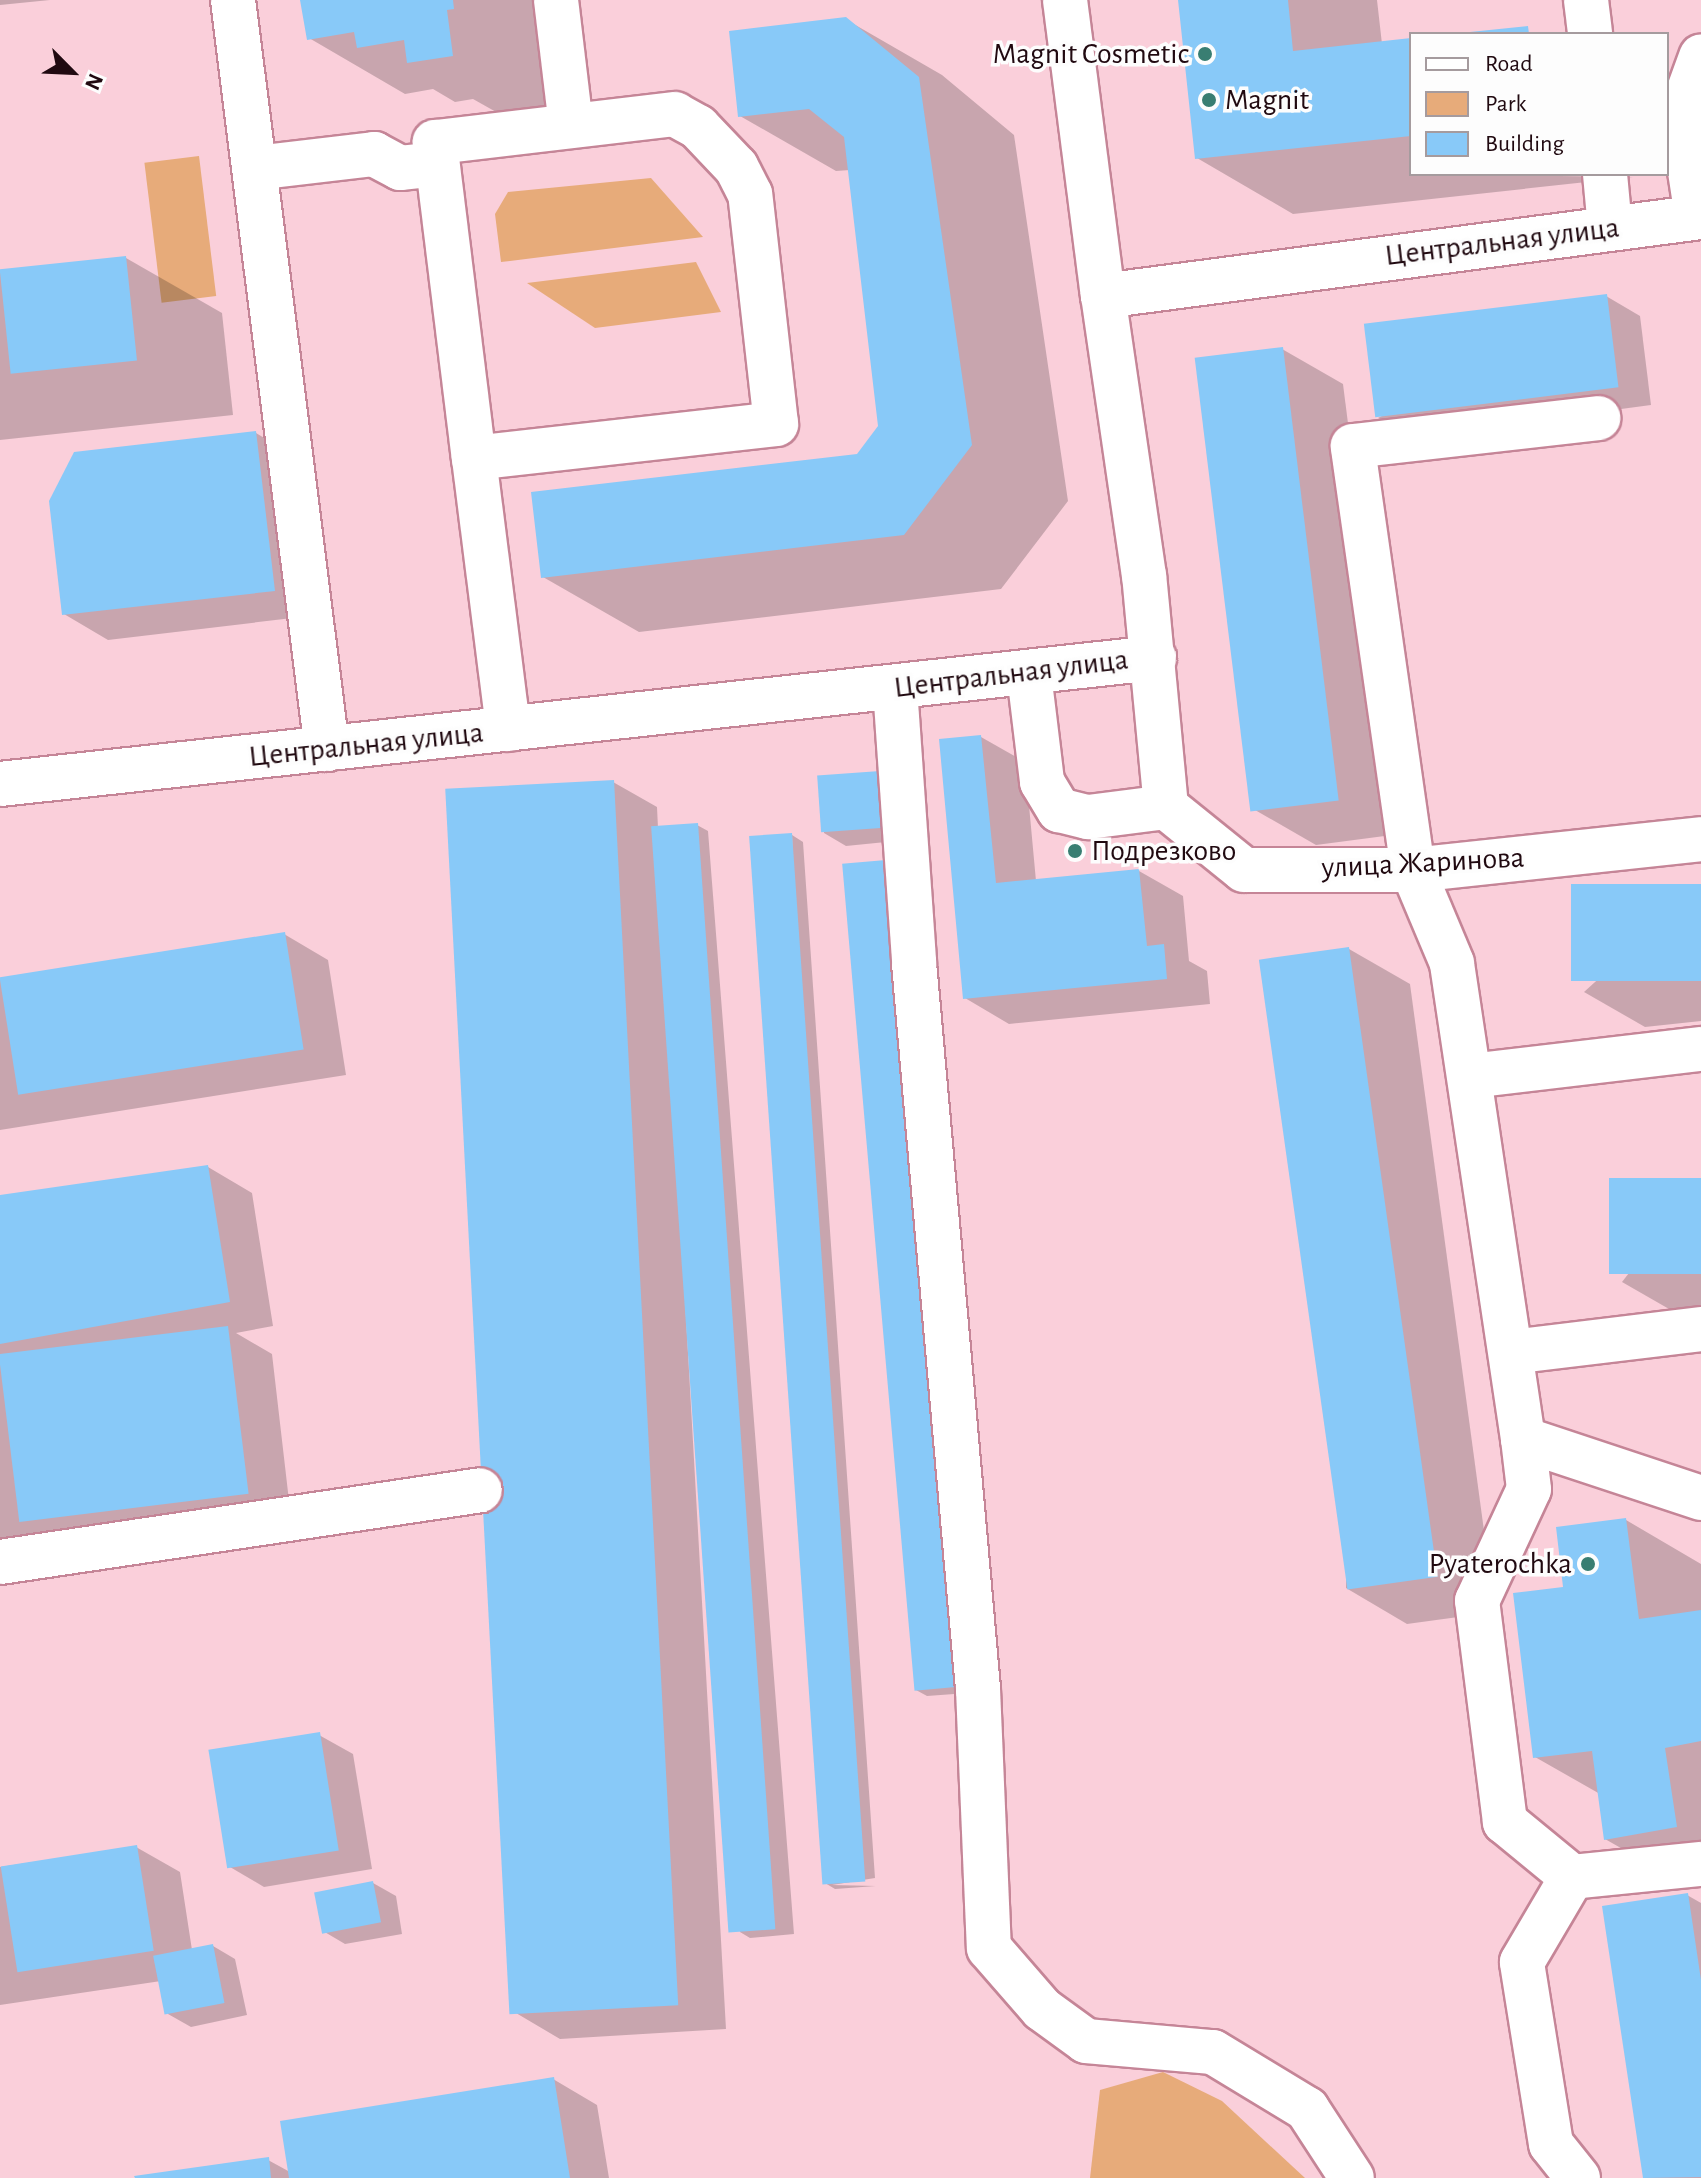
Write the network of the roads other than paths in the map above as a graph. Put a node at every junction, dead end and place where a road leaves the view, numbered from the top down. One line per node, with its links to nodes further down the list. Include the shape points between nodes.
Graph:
1 (233, 0): 9 (street)
2 (556, 0): 7 (street)
3 (1065, 0): 13 (street)
4 (1586, 0): 5 (street)
5 (1590, 32)
6 (1701, 57): 11 (street, via 1681,112)
7 (571, 125): 8 (street, via 435,142); 15 (street, via 675,114 718,144 736,167 750,194 776,424)
8 (437, 164): 9 (street, via 400,168 374,154); 15 (street)
9 (255, 168): 20 (street)
10 (1605, 176): 12 (street)
11 (1699, 217): 12 (street, Центральная улица)
12 (1610, 228): 13 (street, Центральная улица)
13 (1103, 296): 16 (street, Центральная улица)
14 (1598, 418): 24 (street, via 1353,446)
15 (474, 458): 19 (street)
16 (1154, 658): 17 (street, Центральная улица); 22 (street)
17 (1029, 674): 18 (street, Центральная улица); 22 (street, via 1042,782 1059,810 1088,817)
18 (895, 688): 19 (street, Центральная улица); 35 (street, via 978,1689 989,1948 1042,2009 1086,2041 1213,2052 1307,2109)
19 (508, 729): 20 (street, Центральная улица)
20 (327, 749): 21 (street, Центральная улица)
21 (0, 784)
22 (1166, 807): 24 (street, улица Жаринова, via 1244,870)
23 (1701, 839): 24 (street, улица Жаринова)
24 (1413, 870): 26 (street, via 1452,963)
25 (1701, 1049): 26 (street)
26 (1470, 1076): 28 (street)
27 (1701, 1329): 28 (street)
28 (1511, 1352): 29 (street)
29 (1523, 1439): 31 (street); 34 (street, via 1529,1489 1477,1601 1505,1822)
30 (480, 1490): 32 (street)
31 (1701, 1498)
32 (0, 1562)
33 (1701, 1864): 34 (street)
34 (1572, 1877): 36 (street, via 1522,1962 1551,2144)
35 (1352, 2178)
36 (1578, 2178)

